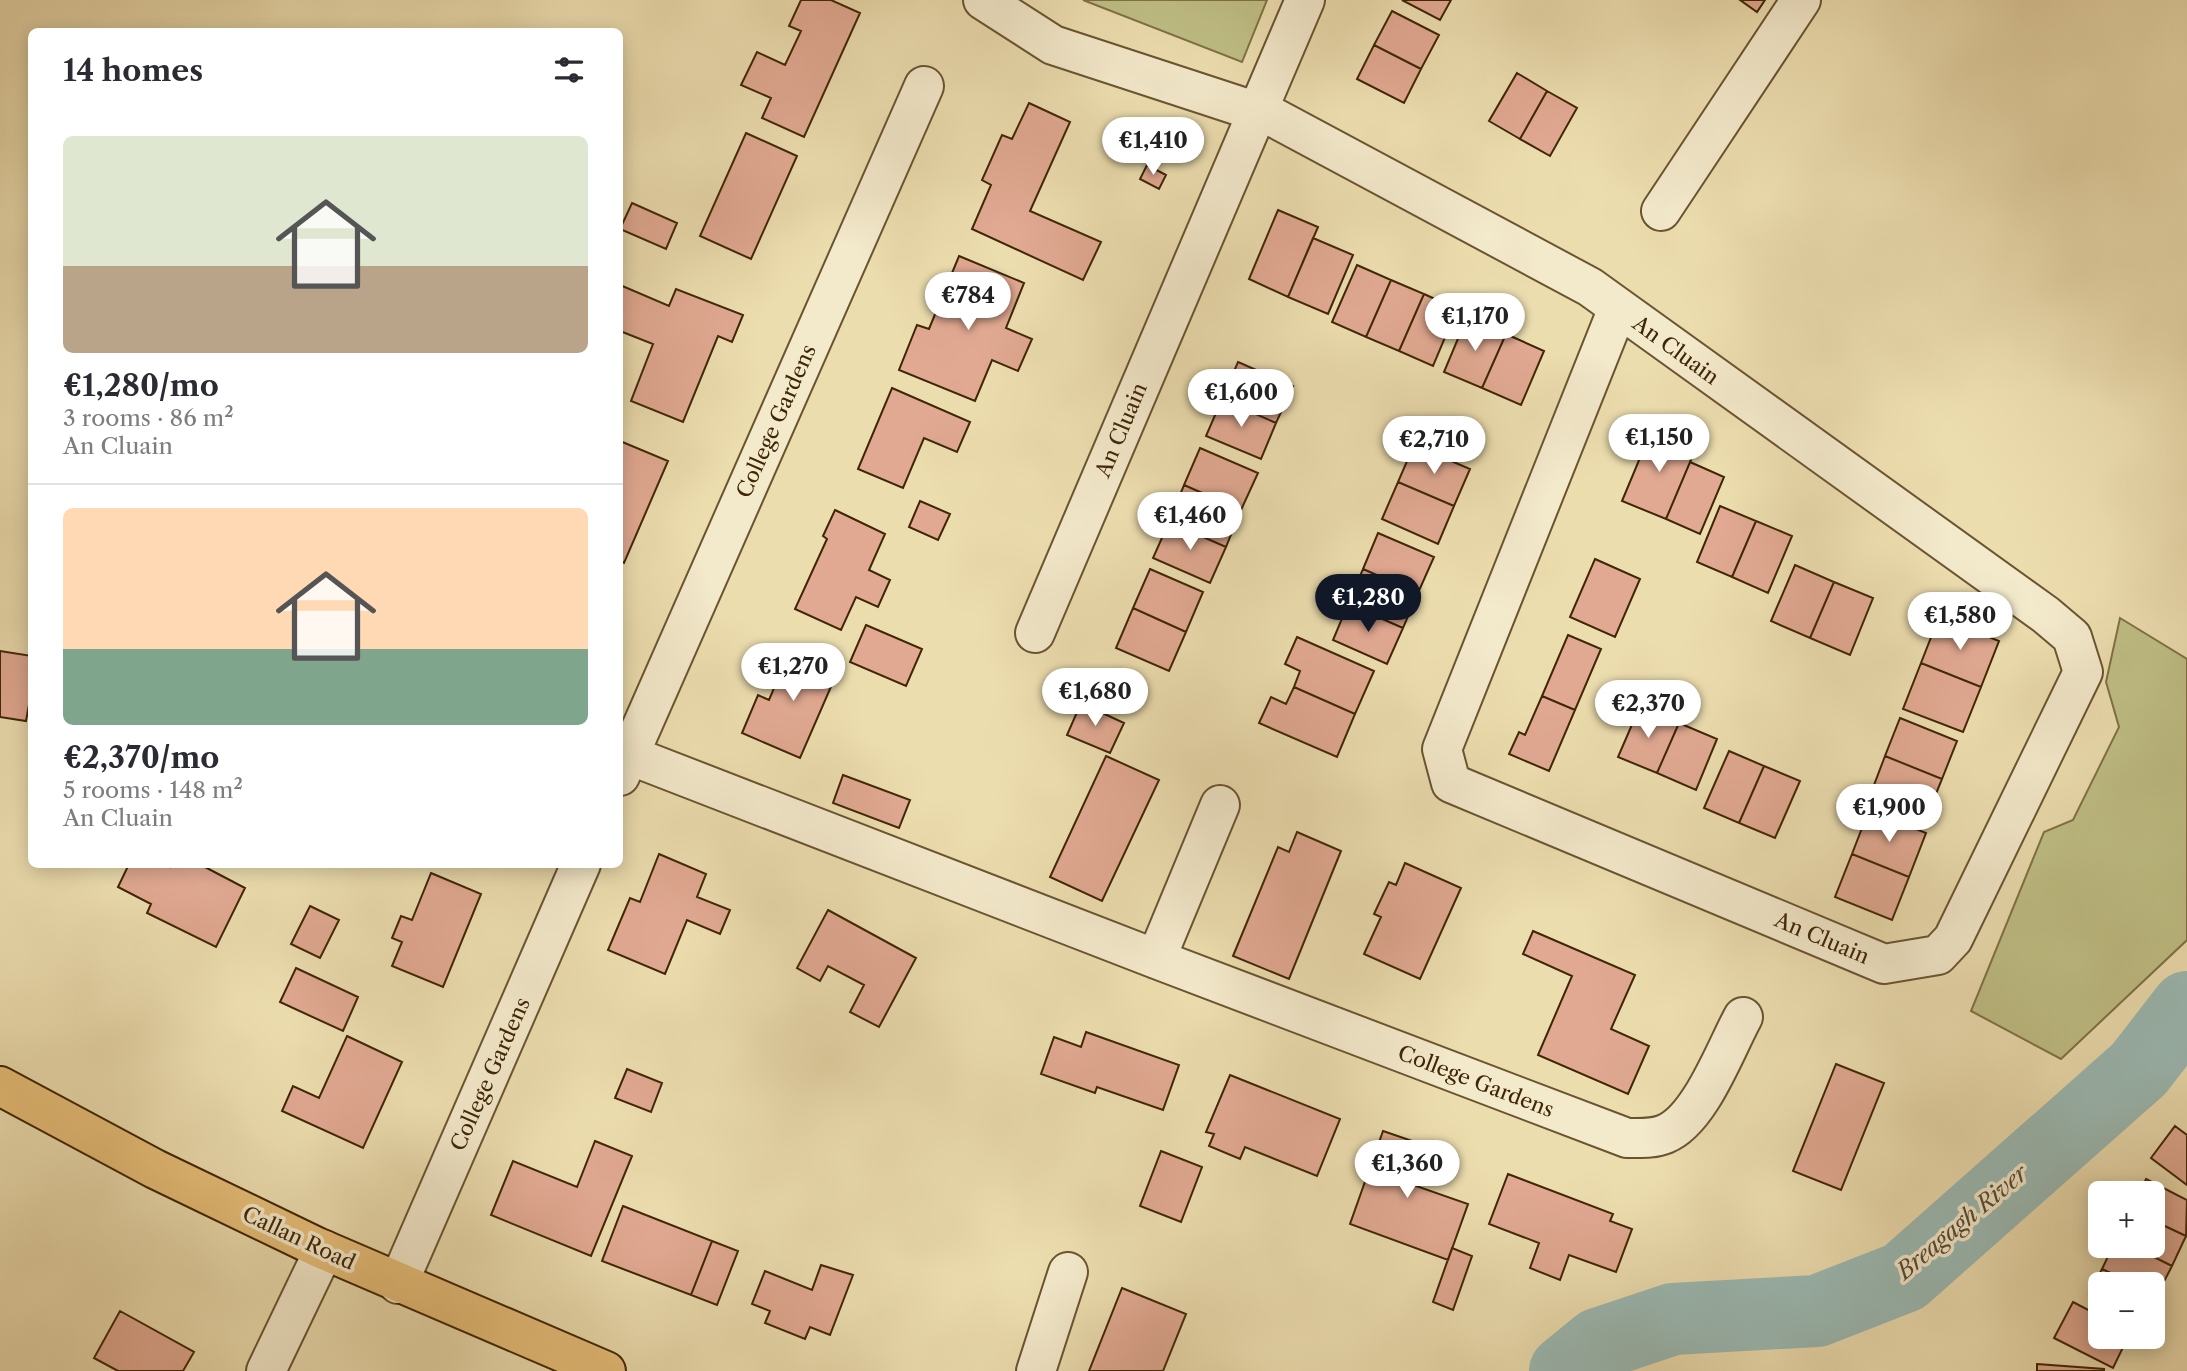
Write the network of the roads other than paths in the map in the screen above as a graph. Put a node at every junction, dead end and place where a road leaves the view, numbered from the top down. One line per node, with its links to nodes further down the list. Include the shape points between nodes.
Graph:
1 (983, 0): 5 (street, An Cluain, via 1053,45)
2 (1305, 0): 5 (street, An Cluain)
3 (1801, 0): 6 (street)
4 (924, 86): 9 (street, College Gardens)
5 (1257, 112): 7 (street, An Cluain, via 1578,281); 8 (street, An Cluain)
6 (1661, 211)
7 (1618, 308): 7 (street, An Cluain, via 2028,601 2071,637 2083,672 1953,939 1938,955 1884,964 1451,783 1442,749)
8 (1035, 633)
9 (624, 766): 12 (street, College Gardens)
10 (1220, 805): 12 (street)
11 (579, 868): 17 (street, College Gardens)
12 (1156, 959): 13 (street, College Gardens, via 1628,1138 1667,1134 1684,1123)
13 (1743, 1017)
14 (0, 1086): 15 (main road, Callan Road, via 155,1170)
15 (324, 1250): 17 (main road, Callan Road); 18 (street)
16 (1068, 1272): 20 (street)
17 (398, 1284): 19 (main road, Callan Road)
18 (266, 1371)
19 (606, 1371)
20 (1036, 1371)

